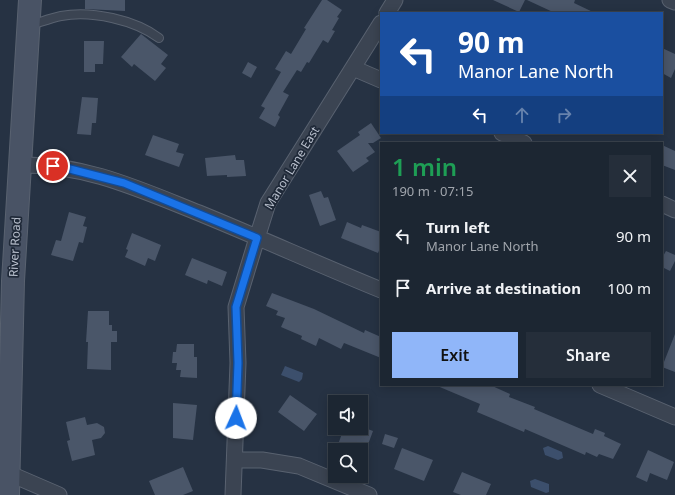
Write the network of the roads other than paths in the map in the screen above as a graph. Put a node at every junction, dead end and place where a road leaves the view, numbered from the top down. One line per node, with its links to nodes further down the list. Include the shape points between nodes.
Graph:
1 (30, 0): 6 (main road, River Road)
2 (395, 0): 5 (street)
3 (670, 0): 4 (street)
4 (675, 2)
5 (388, 12)
6 (28, 25): 8 (lane, via 62,15 78,15 130,22 147,29); 13 (main road, River Road)
7 (380, 25): 9 (street, Manor Lane East)
8 (159, 38)
9 (353, 68): 10 (street); 16 (street, Manor Lane East, via 268,203)
10 (380, 80)
11 (504, 134): 12 (street)
12 (522, 142)
13 (19, 165): 16 (street, via 66,168 124,183); 21 (main road, River Road)
14 (663, 204): 15 (street)
15 (675, 210)
16 (257, 238): 17 (street); 20 (street, Manor Lane East, via 236,307 238,363)
17 (380, 290)
18 (602, 386): 19 (street)
19 (675, 417)
20 (235, 460): 24 (street, Manor Lane East); 25 (street, via 262,460 299,466)
21 (8, 473): 22 (main road, River Road); 23 (street)
22 (8, 495)
23 (59, 495)
24 (234, 495)
25 (369, 495)

